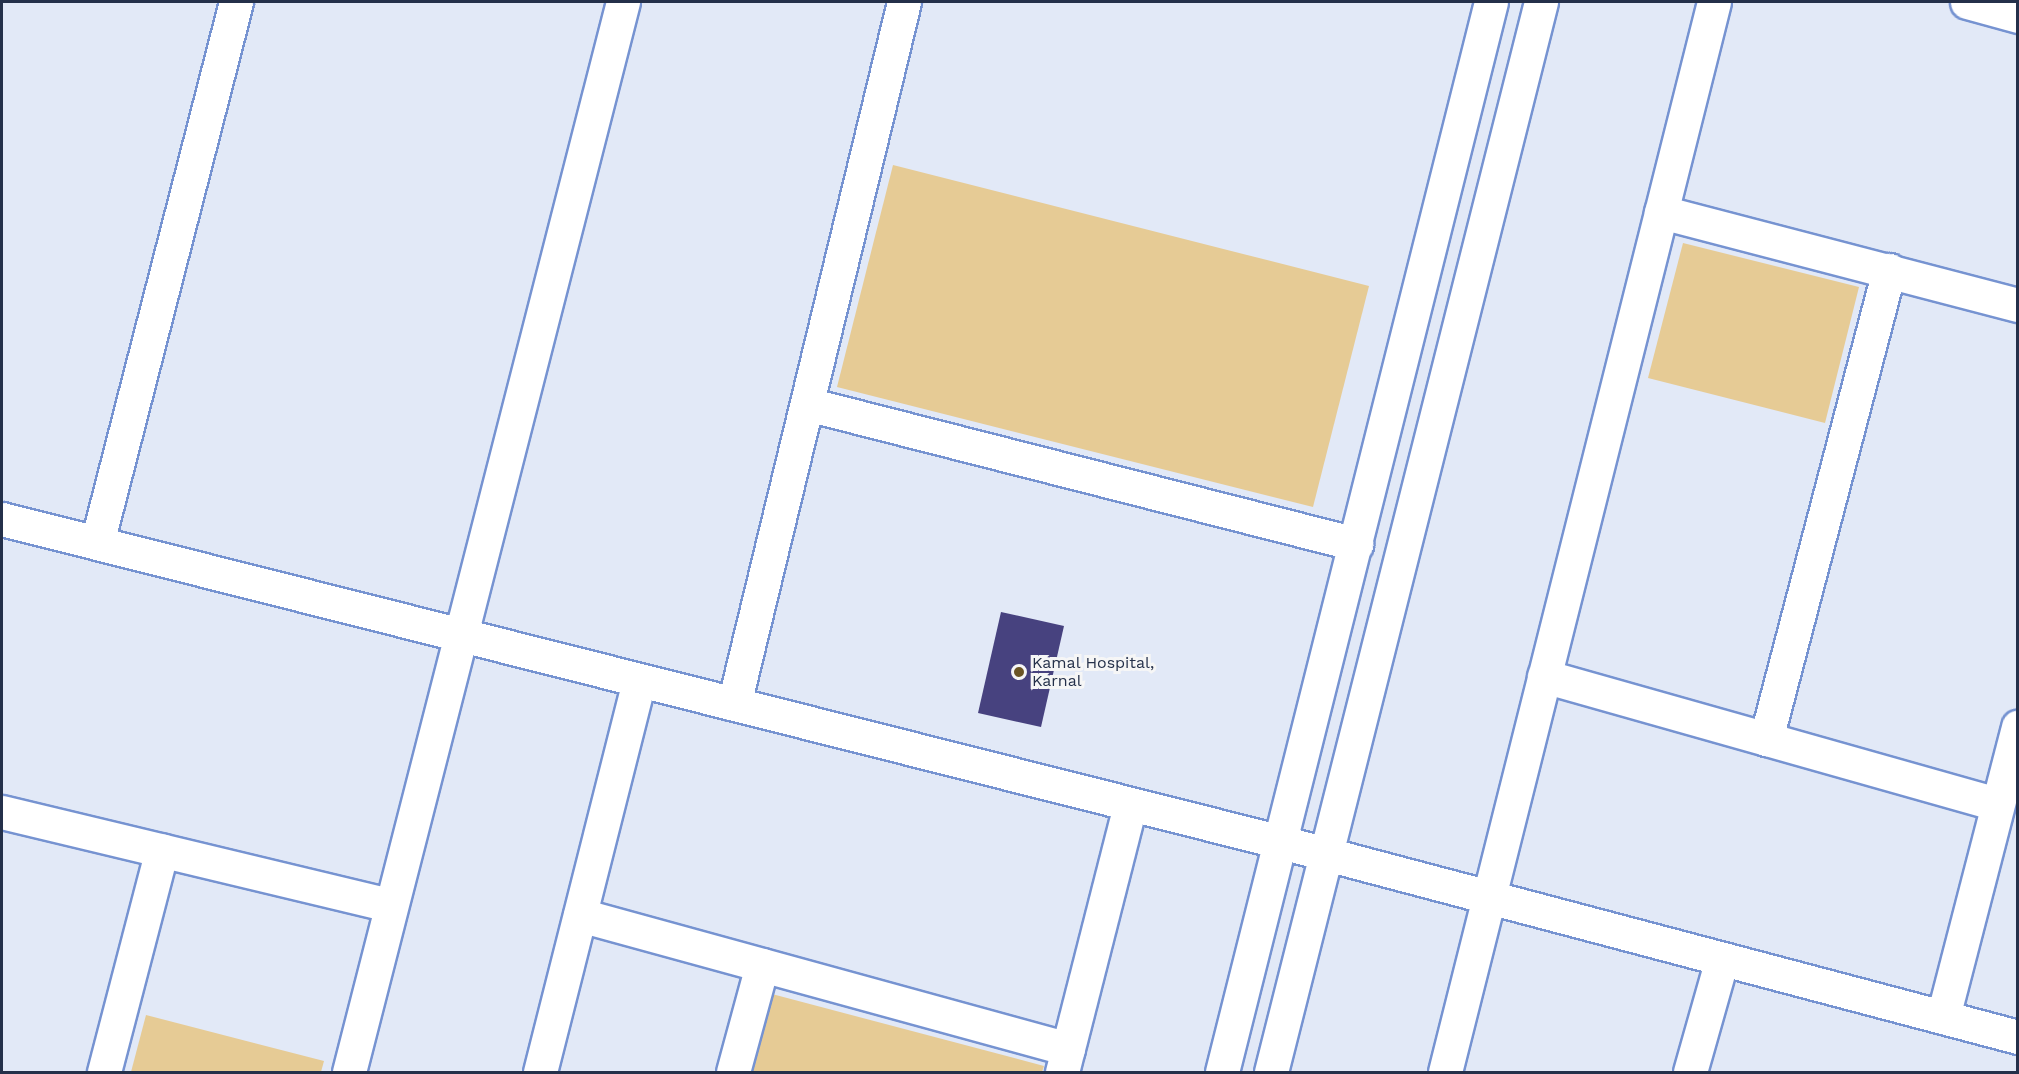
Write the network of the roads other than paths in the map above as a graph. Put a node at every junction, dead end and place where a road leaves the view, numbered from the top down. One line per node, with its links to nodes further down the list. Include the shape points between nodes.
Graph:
1 (236, 2): 14 (street)
2 (623, 2): 16 (street)
3 (903, 2): 12 (street)
4 (1491, 2): 15 (street)
5 (1540, 2): 27 (street)
6 (1714, 2): 9 (street)
7 (1966, 2): 8 (street)
8 (2018, 16)
9 (1661, 212): 10 (street); 17 (street)
10 (1889, 270): 11 (street); 21 (street)
11 (2018, 305)
12 (807, 404): 15 (street); 19 (street)
13 (2, 519): 14 (street)
14 (98, 543): 16 (street)
15 (1356, 544): 25 (street)
16 (458, 634): 18 (street); 29 (street)
17 (1544, 676): 21 (street); 28 (street)
18 (639, 680): 19 (street); 30 (street)
19 (735, 704): 23 (street)
20 (2018, 727): 22 (street)
21 (1766, 739): 22 (street)
22 (1997, 804): 33 (street)
23 (1130, 805): 25 (street); 35 (street)
24 (2, 812): 26 (street)
25 (1281, 842): 27 (street); 40 (street)
26 (162, 850): 29 (street); 36 (street)
27 (1326, 855): 28 (street); 41 (street)
28 (1489, 898): 31 (street); 42 (street)
29 (390, 905): 37 (street)
30 (580, 915): 32 (street); 38 (street)
31 (1722, 959): 33 (street); 43 (street)
32 (762, 965): 35 (street); 39 (street)
33 (1943, 1017): 34 (street)
34 (2018, 1037)
35 (1065, 1061)
36 (104, 1072)
37 (349, 1072)
38 (540, 1072)
39 (733, 1072)
40 (1222, 1072)
41 (1271, 1072)
42 (1445, 1072)
43 (1690, 1072)

